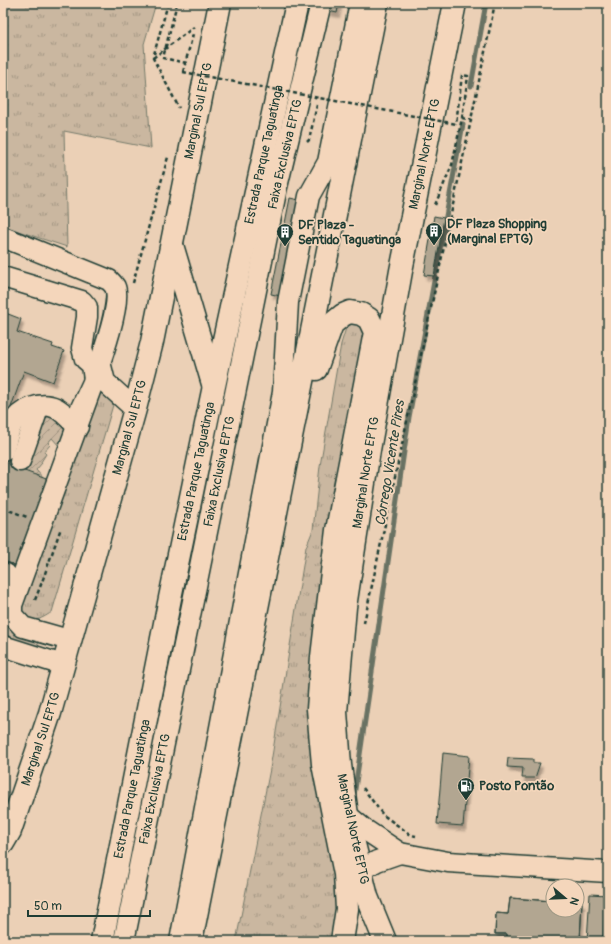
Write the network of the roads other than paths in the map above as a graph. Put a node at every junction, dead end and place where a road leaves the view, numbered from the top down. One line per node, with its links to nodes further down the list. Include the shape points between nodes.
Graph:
1 (220, 3): 8 (main road, Marginal Sul EPTG)
2 (297, 3): 11 (main road, Estrada Parque Taguatinga)
3 (321, 3): 27 (street, Faixa Exclusiva EPTG, via 277,187)
4 (360, 3): 28 (street, via 328,162 309,196 288,302 283,392)
5 (377, 3): 14 (main road)
6 (455, 3): 20 (main road, Marginal Norte EPTG, via 400,279 369,450 345,607 336,712)
7 (3, 238): 10 (street, via 109,280 115,288 113,317)
8 (172, 246): 11 (main road); 12 (main road, Marginal Sul EPTG)
9 (3, 277): 10 (street, via 82,301 87,307 82,348 85,358)
10 (97, 371): 12 (street, via 105,382); 13 (street)
11 (214, 386): 26 (main road, Estrada Parque Taguatinga)
12 (135, 409): 16 (main road, Marginal Sul EPTG)
13 (76, 425): 15 (street, via 56,409 33,407 22,413 13,423); 16 (street, via 12,605 12,615 23,627)
14 (293, 430): 29 (main road); 30 (main road, via 332,324 350,312 369,319 374,332 337,530 318,709 323,764 345,874 347,909)
15 (9, 460)
16 (69, 640): 18 (main road, Marginal Sul EPTG)
17 (3, 646): 18 (street)
18 (63, 665): 19 (main road, Marginal Sul EPTG)
19 (26, 784): 21 (main road); 22 (main road, Marginal Sul EPTG, via 10,831)
20 (347, 815): 23 (street); 24 (main road, Marginal Norte EPTG)
21 (3, 818)
22 (3, 843)
23 (400, 853): 24 (street); 25 (street, via 448,862)
24 (360, 870): 31 (main road, Marginal Norte EPTG, via 367,897)
25 (608, 872)
26 (102, 941)
27 (124, 941)
28 (180, 941)
29 (191, 941)
30 (342, 941)
31 (385, 941)

